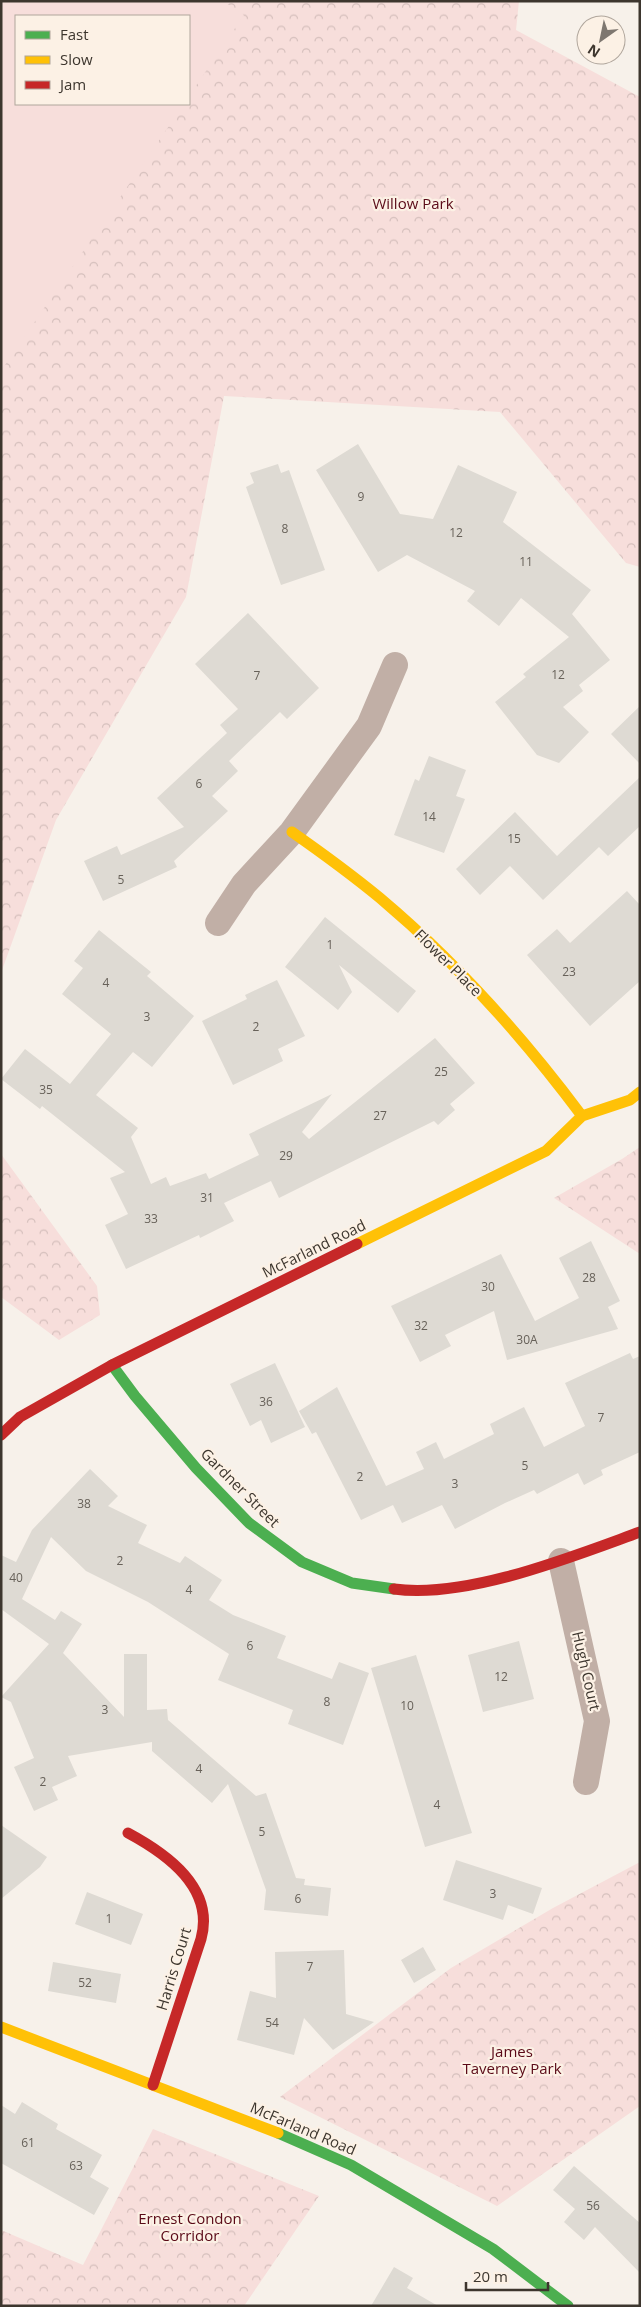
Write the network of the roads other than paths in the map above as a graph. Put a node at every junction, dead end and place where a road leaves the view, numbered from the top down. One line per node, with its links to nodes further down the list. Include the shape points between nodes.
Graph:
1 (395, 665): 2 (street, via 369,726)
2 (292, 832): 3 (street, via 244,884); 5 (street, Flower Place, via 406,920 481,995)
3 (218, 924)
4 (640, 1092): 5 (street, McFarland Road, via 630,1100)
5 (582, 1116): 6 (street, McFarland Road, via 546,1151)
6 (112, 1365): 7 (street, McFarland Road, via 20,1417); 9 (street, Gardner Street, via 196,1468 249,1523 302,1562 327,1574 352,1583 411,1591 470,1585)
7 (1, 1435)
8 (640, 1532): 9 (street, Gardner Street)
9 (561, 1561): 10 (street, Hugh Court, via 597,1721)
10 (586, 1782)
11 (128, 1833): 13 (street, Harris Court, via 175,1862 194,1889 204,1918)
12 (1, 2027): 13 (street, McFarland Road)
13 (153, 2085): 14 (street, McFarland Road, via 286,2136 351,2165 493,2249)
14 (568, 2306)

